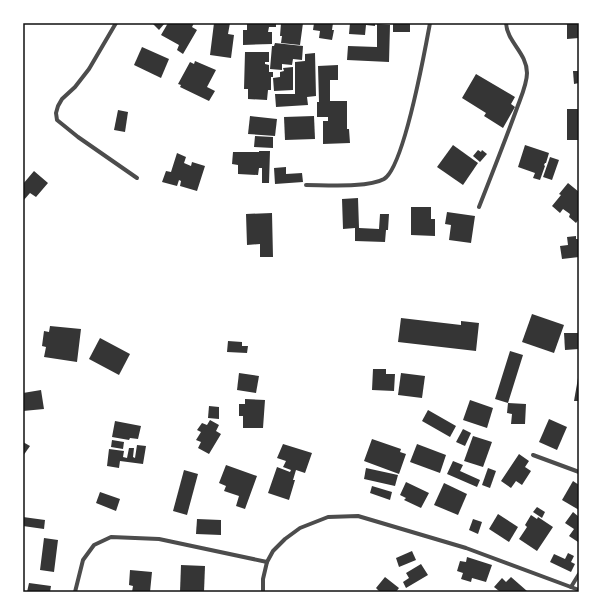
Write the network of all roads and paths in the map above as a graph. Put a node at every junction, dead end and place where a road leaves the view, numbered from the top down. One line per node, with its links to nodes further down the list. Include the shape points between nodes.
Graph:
1 (116, 23): 4 (street, via 89,69 62,100 56,113 57,120 63,125)
2 (430, 23): 5 (street, via 403,141 392,169 385,178 372,184)
3 (506, 23): 6 (street, via 511,39 524,58 527,73 524,89)
4 (137, 178)
5 (306, 185)
6 (479, 207)
7 (533, 455): 8 (street)
8 (579, 472)
9 (267, 562): 11 (street, via 273,551 300,528 328,517 358,516 466,548); 13 (street, via 159,539 111,538 94,545 83,560); 14 (street)
10 (579, 574): 11 (street)
11 (571, 587): 12 (street)
12 (579, 590)
13 (75, 592)
14 (263, 592)

